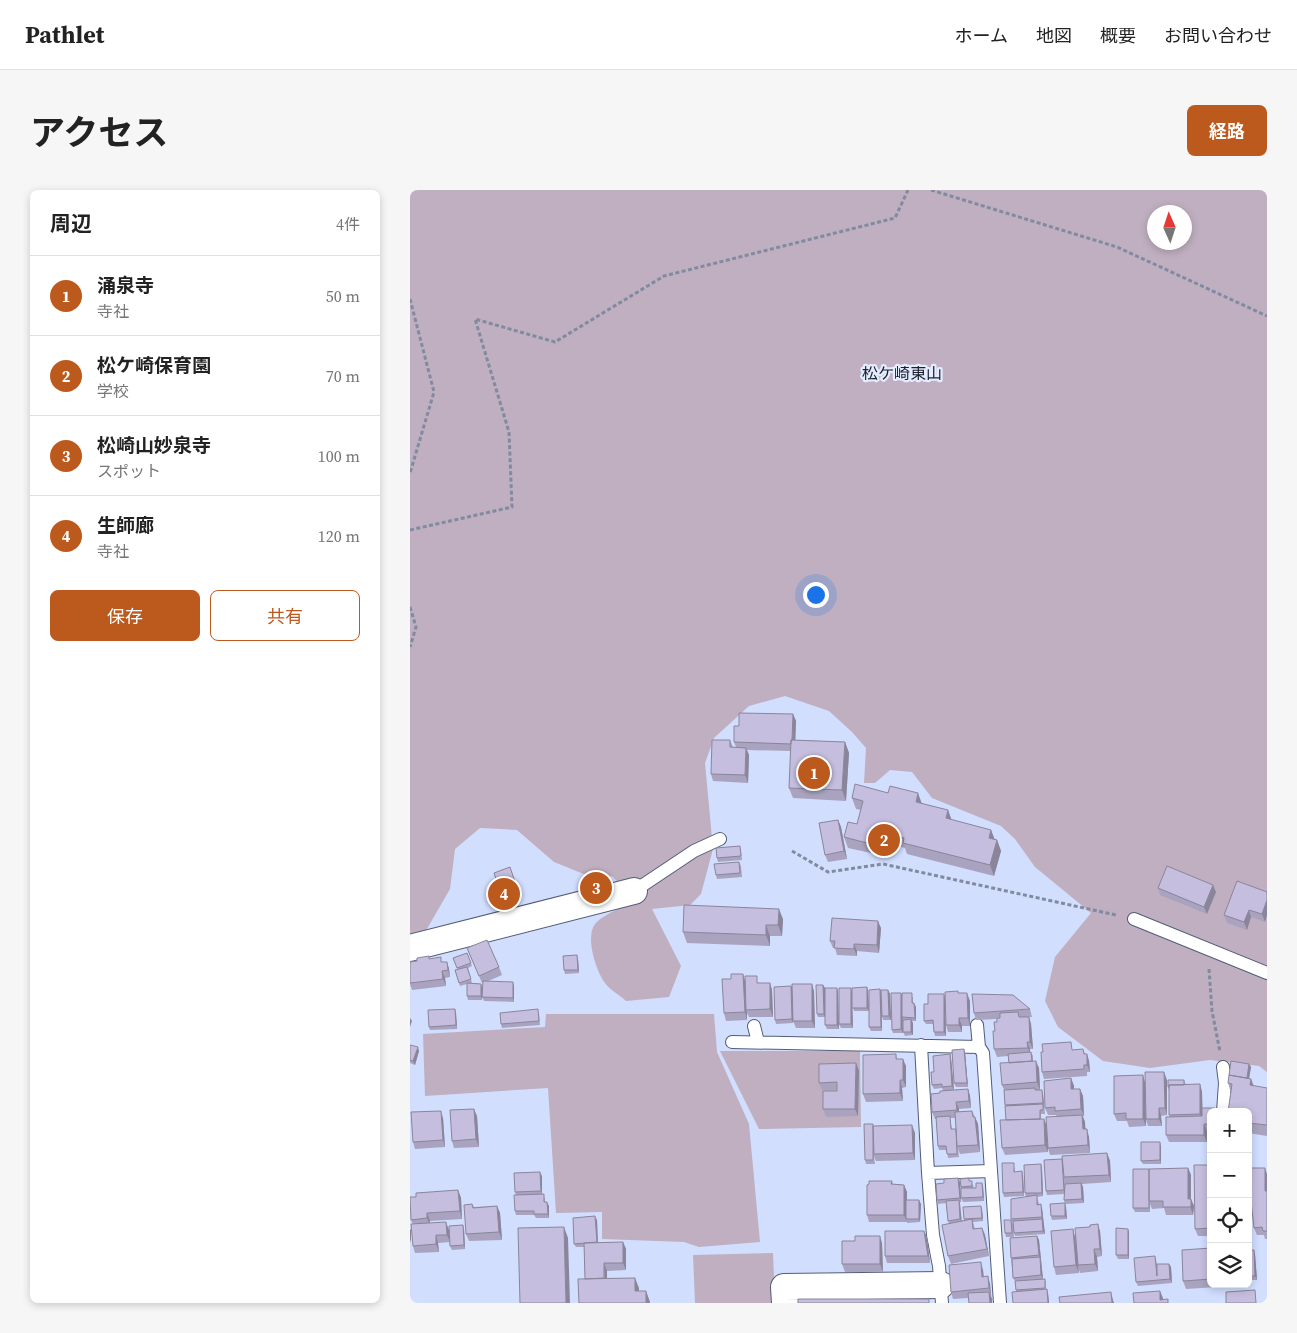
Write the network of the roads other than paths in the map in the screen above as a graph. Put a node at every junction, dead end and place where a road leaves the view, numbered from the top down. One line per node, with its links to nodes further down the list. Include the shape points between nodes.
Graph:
1 (720, 839): 2 (lane, via 694,851)
2 (634, 891): 4 (street)
3 (1134, 919): 5 (lane)
4 (410, 948)
5 (1267, 973)
6 (978, 1025): 11 (lane)
7 (754, 1026): 9 (lane)
8 (732, 1042): 9 (lane)
9 (758, 1042): 10 (lane)
10 (921, 1045): 11 (lane); 15 (lane)
11 (979, 1047): 14 (lane, via 983,1053)
12 (1223, 1067): 13 (lane)
13 (1223, 1108)
14 (990, 1171): 15 (lane); 18 (lane)
15 (928, 1173): 16 (lane)
16 (942, 1294): 17 (street, via 784,1287)
17 (785, 1303)
18 (1000, 1303)

